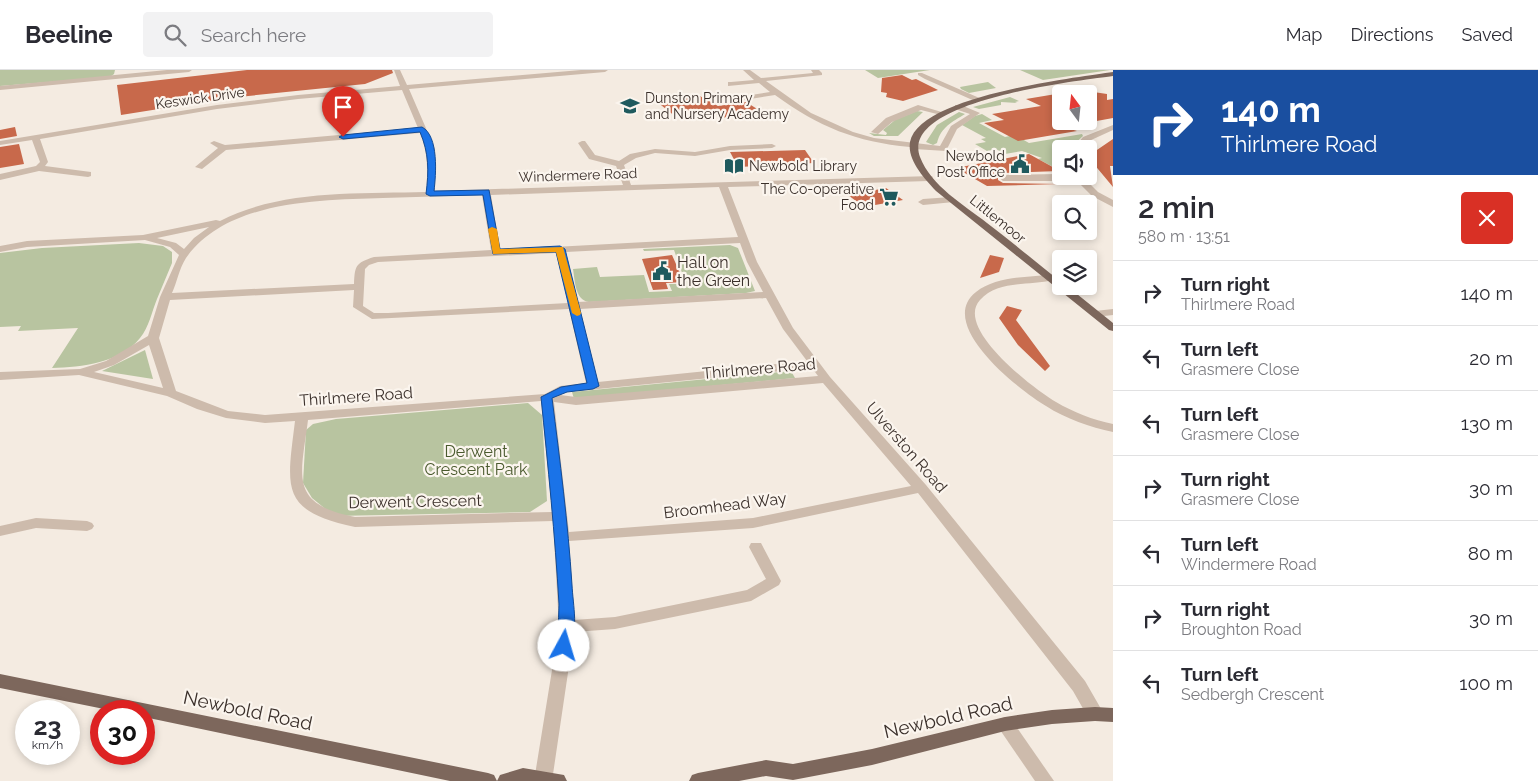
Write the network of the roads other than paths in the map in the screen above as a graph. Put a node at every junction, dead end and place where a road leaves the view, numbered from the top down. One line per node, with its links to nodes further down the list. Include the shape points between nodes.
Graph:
1 (189, 70): 6 (street)
2 (397, 70): 11 (street)
3 (605, 70): 11 (street, Keswick Drive)
4 (746, 70): 9 (street)
5 (814, 70): 9 (street, via 820,74)
6 (121, 74): 12 (street)
7 (920, 74): 15 (street)
8 (1113, 74): 15 (main road)
9 (760, 81): 10 (street); 13 (street)
10 (732, 84)
11 (404, 87): 19 (street); 21 (street, Keswick Drive, via 226,106)
12 (0, 88)
13 (776, 93): 14 (street); 26 (street, via 814,118 850,134)
14 (742, 99)
15 (980, 100): 16 (main road)
16 (958, 106): 17 (main road); 26 (street, via 976,113 954,128 943,149)
17 (941, 113): 20 (street, via 921,107 889,120); 26 (main road, via 924,125 915,137)
18 (1113, 127): 22 (street)
19 (422, 130): 28 (street); 47 (street, via 430,149)
20 (875, 132)
21 (35, 136): 23 (street, Keswick Drive); 31 (street, via 44,162)
22 (1085, 140)
23 (0, 143)
24 (214, 143): 28 (street)
25 (772, 146): 29 (street, via 695,154 650,152 633,156)
26 (914, 146): 38 (main road, Littlemoor, via 918,162)
27 (572, 147): 29 (street, via 583,145 591,157)
28 (224, 148): 30 (street)
29 (620, 164): 45 (street)
30 (199, 167)
31 (39, 168): 34 (street); 36 (street)
32 (797, 170): 40 (street)
33 (757, 173): 41 (street)
34 (88, 174)
35 (1052, 176): 39 (street)
36 (0, 177)
37 (672, 177): 44 (street)
38 (929, 178): 40 (street, Windermere Road); 48 (main road, Littlemoor)
39 (1003, 178)
40 (804, 182): 41 (street, Windermere Road)
41 (763, 184): 42 (street, Windermere Road)
42 (723, 185): 44 (street, Windermere Road); 53 (street, Ulverston Road)
43 (1086, 185): 50 (street)
44 (677, 186): 45 (street, Windermere Road)
45 (628, 188): 46 (street, Windermere Road)
46 (486, 192): 47 (street, Windermere Road); 56 (street)
47 (430, 194): 51 (street, Windermere Road, via 280,203)
48 (952, 200): 49 (street); 58 (main road, Littlemoor)
49 (923, 202)
50 (1113, 204)
51 (231, 220): 52 (street, Windermere Road); 57 (street, Windermere Road, via 200,238)
52 (143, 238): 54 (street, Windermere Road, via 27,244); 57 (street, Windermere Road, via 173,245)
53 (743, 240): 55 (street); 60 (street, Ulverston Road)
54 (0, 249)
55 (560, 249): 56 (street); 62 (street)
56 (496, 252): 59 (street, via 377,259 360,268)
57 (184, 255): 61 (street, Windermere Road)
58 (1048, 278): 64 (main road, Littlemoor); 75 (street, via 1008,283 986,290 972,302 968,318 978,339 1004,369 1026,387 1050,404)
59 (359, 287): 61 (street); 62 (street, via 358,307 372,316)
60 (769, 295): 62 (street); 67 (street, Ulverston Road, via 788,329)
61 (165, 297): 66 (street)
62 (575, 306): 71 (street)
63 (1113, 312): 64 (street)
64 (1095, 314): 65 (main road, Littlemoor)
65 (1113, 328)
66 (153, 338): 68 (street, Thirlmere Road, via 110,363); 72 (street)
67 (815, 364): 70 (street, Ulverston Road); 71 (street, Thirlmere Road)
68 (79, 372): 69 (street, Thirlmere Road); 72 (street, Thirlmere Road)
69 (0, 376)
70 (826, 379): 73 (street, Thirlmere Road, via 576,400); 76 (street, Ulverston Road)
71 (593, 386): 73 (street, Thirlmere Road, via 564,389)
72 (171, 392): 74 (street, Thirlmere Road, via 226,414 265,418)
73 (547, 397): 74 (street, Thirlmere Road); 77 (street)
74 (302, 416): 77 (street, Derwent Crescent, via 295,483 300,496 312,510 333,519 355,522)
75 (1113, 428)
76 (921, 488): 80 (street, Broomhead Way, via 753,522); 84 (street, Ulverston Road, via 1079,686)
77 (559, 516): 80 (street)
78 (87, 526): 79 (street, via 36,523)
79 (0, 531)
80 (562, 537): 82 (street)
81 (756, 547): 82 (street, via 774,581 750,595 615,623)
82 (567, 627): 90 (street)
83 (0, 681): 88 (main road, Newbold Road)
84 (1095, 714): 85 (main road, Newbold Road); 86 (main road, Newbold Road)
85 (1113, 715)
86 (1005, 724): 87 (main road, Newbold Road); 92 (street)
87 (790, 776): 91 (main road, Newbold Road, via 766,768)
88 (488, 781)
89 (506, 781): 90 (main road, via 523,776)
90 (548, 781)
91 (698, 781)
92 (1046, 781)

